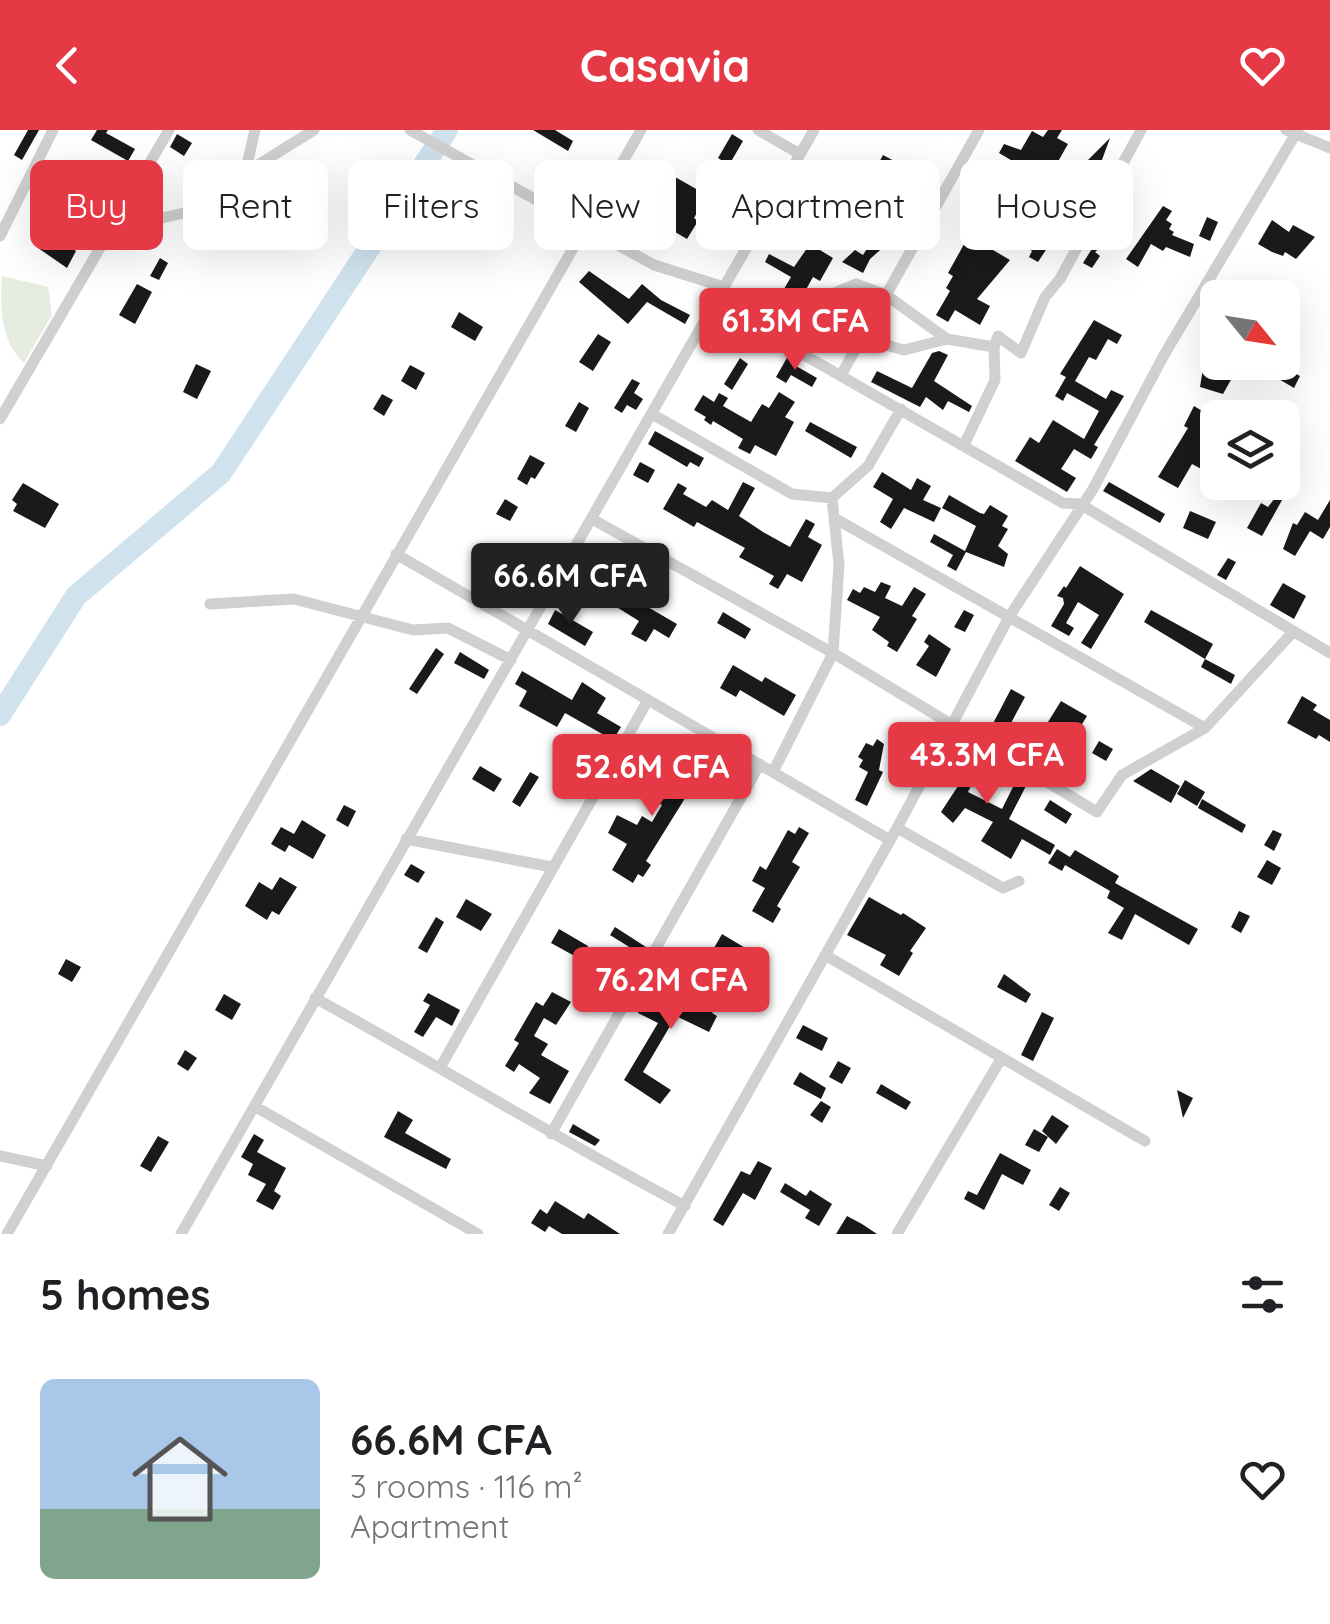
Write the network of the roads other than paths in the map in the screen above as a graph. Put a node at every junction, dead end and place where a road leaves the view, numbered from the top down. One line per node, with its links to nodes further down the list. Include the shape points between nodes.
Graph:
1 (53, 130): 19 (street)
2 (169, 130): 14 (street)
3 (255, 130): 15 (street)
4 (314, 130): 16 (street)
5 (410, 130): 18 (street)
6 (641, 130): 17 (street)
7 (758, 130): 13 (street)
8 (814, 130): 13 (street)
9 (979, 130): 24 (street)
10 (1140, 130): 29 (street, via 1045,297 1022,353 998,336)
11 (1293, 132): 12 (street); 36 (street)
12 (1330, 148)
13 (800, 154): 23 (street)
14 (152, 160)
15 (247, 160)
16 (265, 160)
17 (624, 160)
18 (534, 199)
19 (0, 236)
20 (100, 250): 33 (street)
21 (572, 250): 39 (street)
22 (626, 250): 23 (street)
23 (724, 287): 25 (street)
24 (886, 294): 26 (street); 27 (street); 28 (street, via 856,284 810,303)
25 (715, 304): 28 (street); 32 (street)
26 (862, 338): 27 (street, via 904,350); 30 (street)
27 (947, 338): 29 (street)
28 (784, 342): 30 (street)
29 (994, 347): 34 (street, via 995,380)
30 (840, 375): 31 (street)
31 (901, 409): 34 (street); 35 (street, via 868,466)
32 (652, 414): 35 (street, via 792,494); 37 (street)
33 (0, 420)
34 (964, 445): 36 (street, via 1063,502)
35 (832, 498): 38 (street)
36 (1080, 504): 42 (street); 44 (street)
37 (592, 519): 43 (street); 46 (street)
38 (836, 519): 42 (street); 46 (street)
39 (396, 554): 41 (street); 43 (street)
40 (210, 604): 41 (street, via 294,599)
41 (360, 616): 47 (street, via 414,630 448,628); 65 (street)
42 (1009, 617): 49 (street); 50 (street)
43 (528, 630): 47 (street); 48 (street)
44 (1293, 632): 45 (street); 50 (street)
45 (1328, 647)
46 (832, 653): 49 (street); 52 (street)
47 (511, 660): 54 (street)
48 (648, 700): 51 (street); 55 (street)
49 (952, 724): 50 (street, via 1098,812 1122,775); 53 (street)
50 (1205, 728)
51 (760, 764): 52 (street); 62 (street)
52 (774, 772): 53 (street)
53 (893, 834): 56 (street, via 1003,888); 57 (street)
54 (406, 839): 55 (street); 58 (street)
55 (552, 868): 60 (street)
56 (1019, 881)
57 (824, 955): 59 (street); 66 (street)
58 (314, 998): 60 (street); 61 (street)
59 (1001, 1059): 63 (street); 71 (street)
60 (441, 1066): 62 (street)
61 (256, 1107): 68 (street); 69 (street)
62 (551, 1134): 66 (street)
63 (1145, 1141)
64 (0, 1156): 65 (street)
65 (47, 1166): 67 (street)
66 (684, 1206): 70 (street)
67 (7, 1234)
68 (182, 1234)
69 (478, 1234)
70 (668, 1234)
71 (897, 1234)

